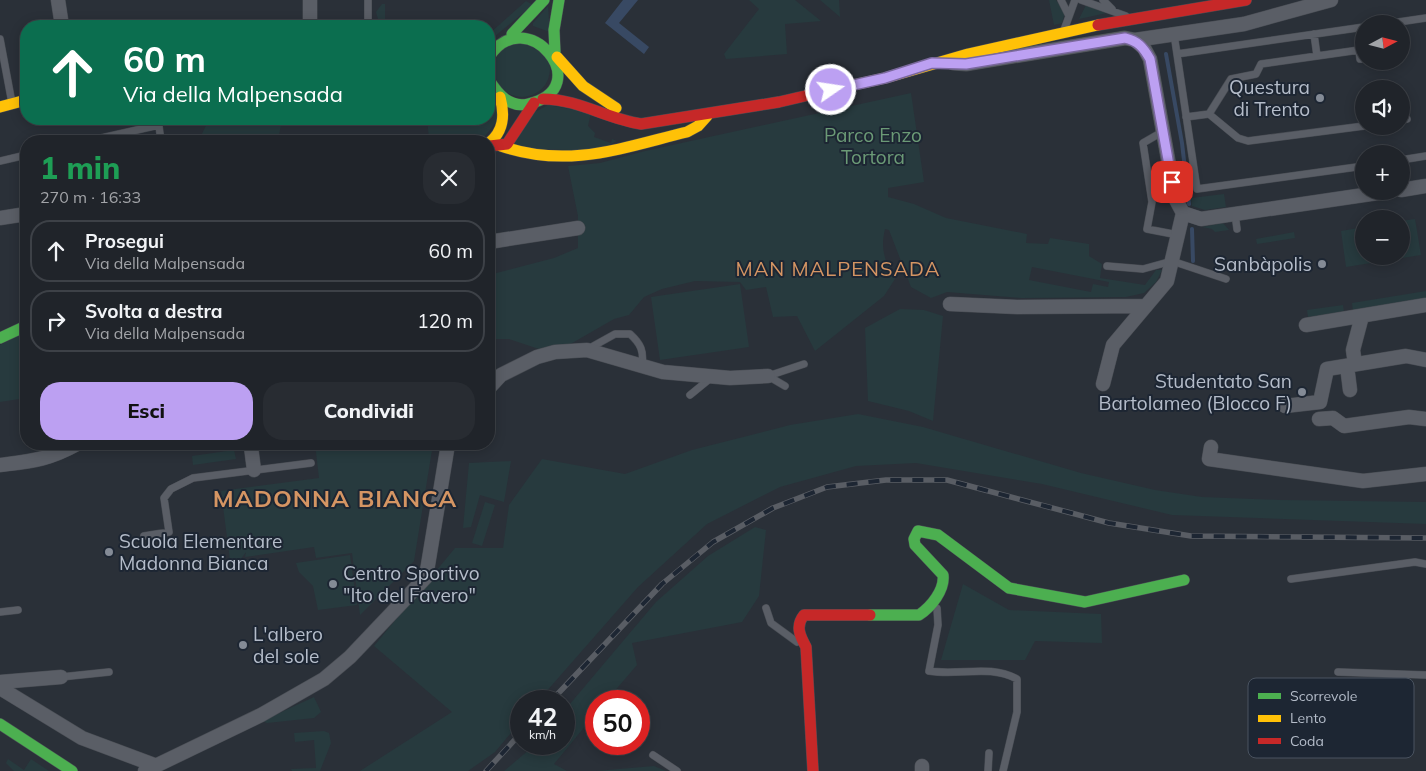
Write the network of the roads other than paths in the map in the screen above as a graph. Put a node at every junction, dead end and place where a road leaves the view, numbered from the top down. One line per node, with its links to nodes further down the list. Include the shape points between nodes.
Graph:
1 (58, 0): 16 (street)
2 (310, 0): 17 (street)
3 (368, 0): 18 (lane)
4 (544, 0): 22 (main road)
5 (560, 0): 29 (main road, via 554,30)
6 (1061, 0): 13 (lane)
7 (1075, 0): 13 (lane)
8 (1081, 0): 12 (lane)
9 (1103, 0): 12 (lane)
10 (1246, 0): 14 (main road)
11 (1331, 0): 24 (street, via 1244,24)
12 (1112, 10): 14 (lane)
13 (1069, 16): 21 (lane)
14 (1131, 18): 21 (main road)
15 (1426, 18): 19 (lane)
16 (61, 20)
17 (310, 20)
18 (368, 20)
19 (1410, 20)
20 (1355, 28): 23 (lane)
21 (1064, 32): 33 (main road)
22 (512, 34): 27 (main road); 29 (main road, via 536,35)
23 (1314, 34): 30 (lane); 31 (lane)
24 (1170, 35): 26 (street); 30 (lane); 32 (street)
25 (0, 39): 38 (lane)
26 (1135, 40): 32 (street); 33 (street, via 1125,38 966,64)
27 (495, 45)
28 (1355, 51): 31 (lane)
29 (556, 54): 36 (main road, via 557,80 552,90); 43 (main road, via 576,82 600,101 626,113)
30 (1177, 54): 42 (lane)
31 (1317, 56): 40 (lane, via 1261,64 1256,74 1231,79)
32 (1150, 59): 46 (street)
33 (932, 63): 41 (main road, via 878,80)
34 (495, 89): 36 (main road, via 516,104)
35 (495, 91): 48 (main road, via 504,107 504,119)
36 (539, 101): 43 (main road, via 561,99 626,122); 50 (main road)
37 (20, 102): 38 (main road)
38 (12, 104): 39 (main road)
39 (0, 107)
40 (1209, 114): 42 (lane); 45 (lane, via 1238,138 1248,141)
41 (707, 115): 43 (main road); 50 (main road, via 698,126 687,132 577,158 546,157)
42 (1186, 117): 55 (lane, via 1197,189)
43 (665, 121)
44 (148, 125): 47 (lane)
45 (1355, 127)
46 (1162, 132): 59 (street, via 1175,198); 65 (lane, via 1143,144 1152,202 1147,229)
47 (110, 135)
48 (495, 137)
49 (495, 146): 50 (main road)
50 (501, 146)
51 (20, 156): 54 (lane)
52 (1426, 156): 53 (lane)
53 (1410, 159)
54 (0, 161)
55 (1355, 167)
56 (1426, 186): 57 (street)
57 (1410, 189)
58 (1355, 196): 60 (street)
59 (1183, 213): 60 (street, via 1201,219); 65 (street)
60 (1235, 214): 64 (lane)
61 (20, 215): 62 (street)
62 (0, 218)
63 (578, 228): 66 (street)
64 (1237, 229)
65 (1178, 235): 67 (street)
66 (495, 241)
67 (1172, 261): 68 (lane, via 1143,269); 69 (lane); 72 (street, via 1167,281)
68 (1107, 266)
69 (1226, 279)
70 (950, 304): 72 (street, via 1017,308)
71 (1426, 305): 73 (street)
72 (1146, 306): 85 (street, via 1113,344)
73 (1362, 316): 74 (street); 80 (street)
74 (1306, 324)
75 (20, 329): 76 (main road)
76 (0, 338)
77 (587, 350): 81 (street); 81 (lane, via 615,334 630,334 640,344); 84 (street, via 537,357 512,368)
78 (1426, 360): 80 (street, via 1406,356)
79 (804, 364): 82 (lane)
80 (1351, 365): 87 (street); 89 (street, via 1327,369 1320,402)
81 (642, 366): 83 (street, via 663,372)
82 (768, 376): 83 (street); 86 (lane)
83 (712, 377): 88 (lane)
84 (495, 383)
85 (1104, 384)
86 (785, 386)
87 (1350, 390)
88 (690, 395)
89 (1285, 406)
90 (1426, 418): 91 (street, via 1409,417 1344,426 1333,418)
91 (1320, 419)
92 (1211, 447): 99 (street, via 1209,459 1363,481)
93 (66, 450): 97 (street, via 40,460)
94 (251, 450): 98 (street)
95 (447, 450): 118 (street, via 426,577 350,657 324,679 270,711)
96 (310, 462): 98 (lane)
97 (0, 466)
98 (254, 470): 100 (lane, via 193,478 171,489 164,498 169,532)
99 (1426, 474)
100 (144, 536)
101 (1426, 564): 102 (lane, via 1415,562)
102 (1291, 579)
103 (1184, 580): 104 (main road, via 1085,602 1009,588 938,535 925,530 918,531 914,542 924,557 938,566 945,582)
104 (931, 605): 108 (main road, via 919,616 804,615 798,630); 123 (lane, via 937,608 938,625 930,671 989,670 1004,672 1017,679 1017,712)
105 (766, 608): 108 (lane, via 771,623)
106 (18, 610): 107 (lane)
107 (0, 612)
108 (806, 647): 121 (main road)
109 (109, 672): 112 (lane)
110 (1338, 672): 111 (lane)
111 (1426, 675)
112 (61, 677): 113 (street)
113 (0, 682)
114 (0, 688): 118 (street, via 82,738)
115 (1, 726): 119 (main road)
116 (988, 753): 122 (lane)
117 (653, 755): 120 (lane)
118 (151, 769)
119 (72, 771)
120 (677, 771)
121 (813, 771)
122 (988, 771)
123 (1003, 771)

